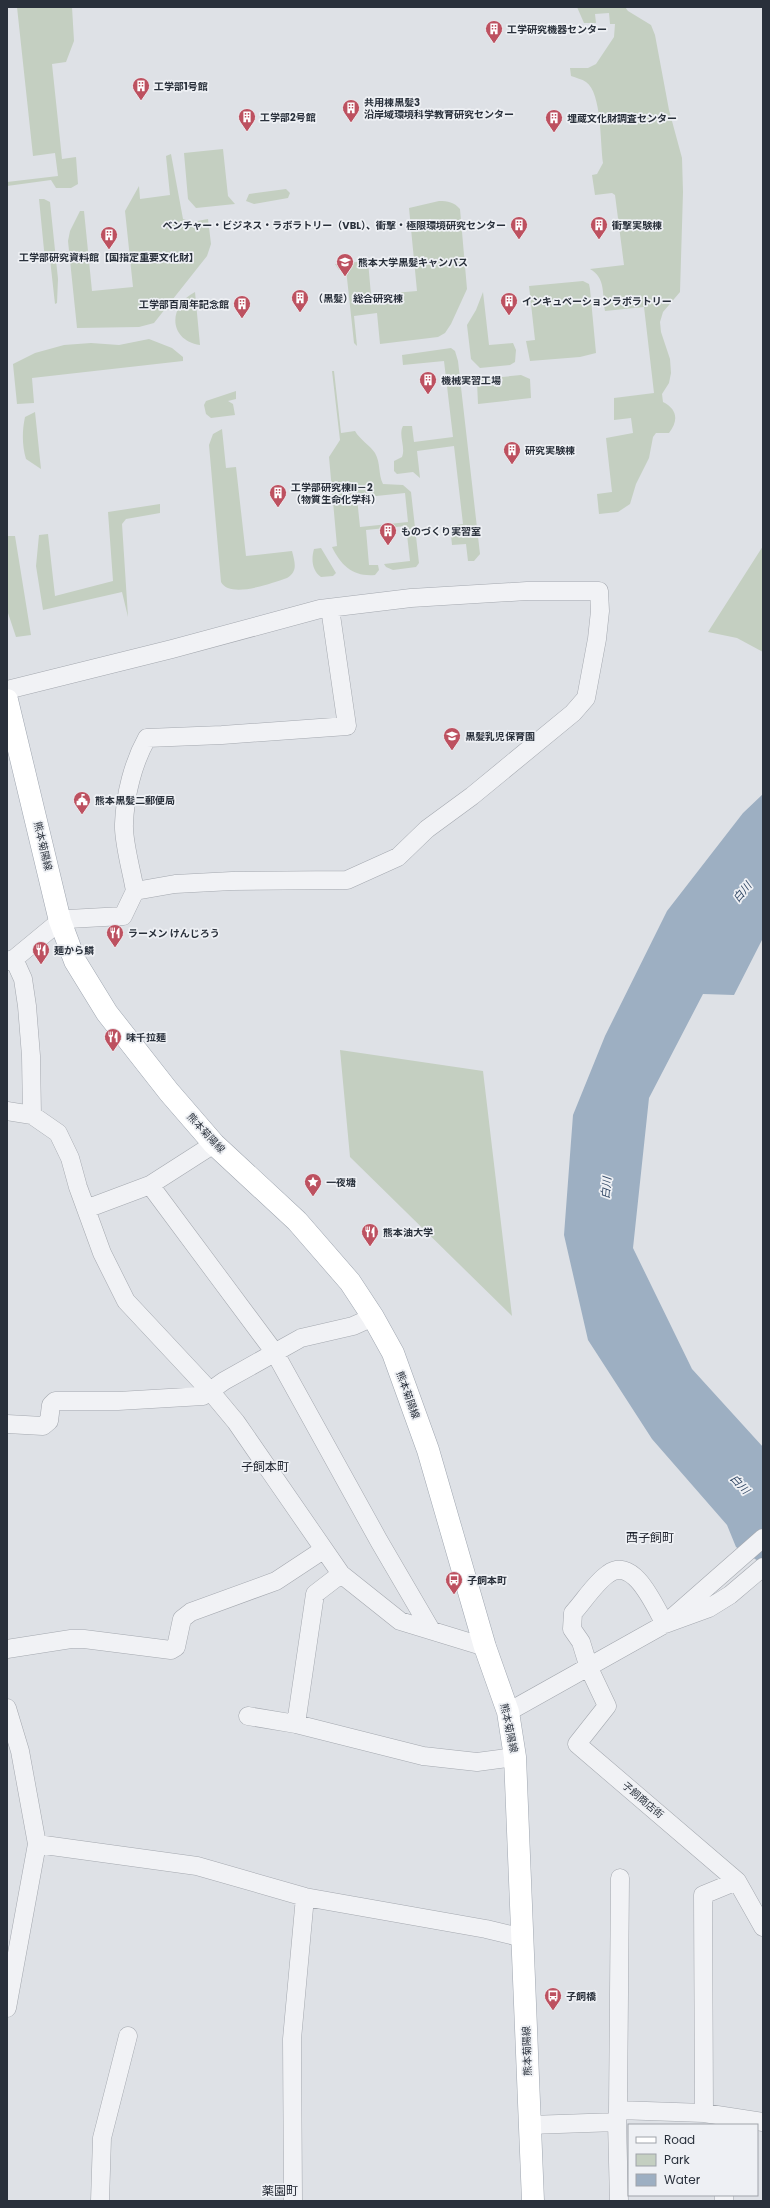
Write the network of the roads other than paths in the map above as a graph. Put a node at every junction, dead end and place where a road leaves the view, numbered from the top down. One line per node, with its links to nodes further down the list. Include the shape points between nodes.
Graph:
1 (330, 608): 2 (street); 5 (street, via 347,726 222,736 147,738 140,751 127,794 124,825); 5 (street, via 411,598 527,591 599,591 597,639 586,698 573,713 472,796 427,829 398,856 347,880 182,883)
2 (7, 690)
3 (7, 700): 4 (main road, 熊本菊陽線)
4 (11, 728): 6 (main road, 熊本菊陽線)
5 (135, 891): 6 (street, via 123,916)
6 (60, 921): 7 (street); 10 (main road, 熊本菊陽線, via 75,961 107,1013)
7 (10, 960): 9 (street, via 23,979 27,1006 32,1056)
8 (7, 1112): 9 (street)
9 (32, 1115): 12 (street, via 58,1133 70,1158)
10 (214, 1144): 11 (street); 13 (main road, 熊本菊陽線, via 297,1221 350,1282)
11 (150, 1185): 12 (street); 14 (street)
12 (86, 1209): 15 (street, via 102,1253 126,1301)
13 (374, 1317): 14 (street, via 353,1326 301,1338); 23 (main road, 熊本菊陽線, via 393,1353 413,1408 449,1519)
14 (275, 1353): 15 (street, via 224,1381); 22 (street)
15 (211, 1392): 16 (street, via 190,1397 55,1401 51,1405 49,1421 43,1426); 18 (street, via 284,1489)
16 (7, 1424)
17 (763, 1538): 21 (street)
18 (323, 1550): 20 (street); 24 (street, via 276,1581 191,1612 182,1619 176,1647 172,1650 78,1639)
19 (763, 1567): 21 (street, via 730,1595 709,1608)
20 (341, 1574): 22 (street, via 400,1621); 29 (street, via 315,1594)
21 (665, 1624): 25 (street); 25 (street, via 637,1577 627,1570 616,1570 608,1574 573,1613 572,1629 581,1642)
22 (431, 1630): 23 (street)
23 (485, 1647): 26 (main road, 熊本菊陽線)
24 (7, 1649)
25 (589, 1668): 26 (street); 33 (street, 子飼商店街, via 607,1706 577,1744)
26 (508, 1712): 30 (main road, 熊本菊陽線)
27 (8, 1713): 31 (street, via 20,1751)
28 (248, 1716): 29 (street)
29 (296, 1724): 30 (street, via 423,1756 477,1762)
30 (515, 1757): 36 (main road, 熊本菊陽線)
31 (37, 1844): 34 (street, via 197,1866); 37 (street)
32 (620, 1878): 40 (street)
33 (737, 1880): 35 (street, 子飼商店街); 39 (street, via 703,1895)
34 (305, 1897): 36 (street, via 486,1929); 45 (street, via 292,2040)
35 (763, 1927)
36 (523, 1938): 43 (main road, 熊本菊陽線)
37 (7, 2008)
38 (128, 2036): 44 (street, via 102,2138)
39 (704, 2113): 40 (street); 41 (street)
40 (618, 2116): 43 (street); 47 (street)
41 (728, 2121): 42 (street)
42 (763, 2122)
43 (530, 2125): 46 (main road, 熊本菊陽線)
44 (100, 2201)
45 (293, 2201)
46 (533, 2201)
47 (619, 2201)

